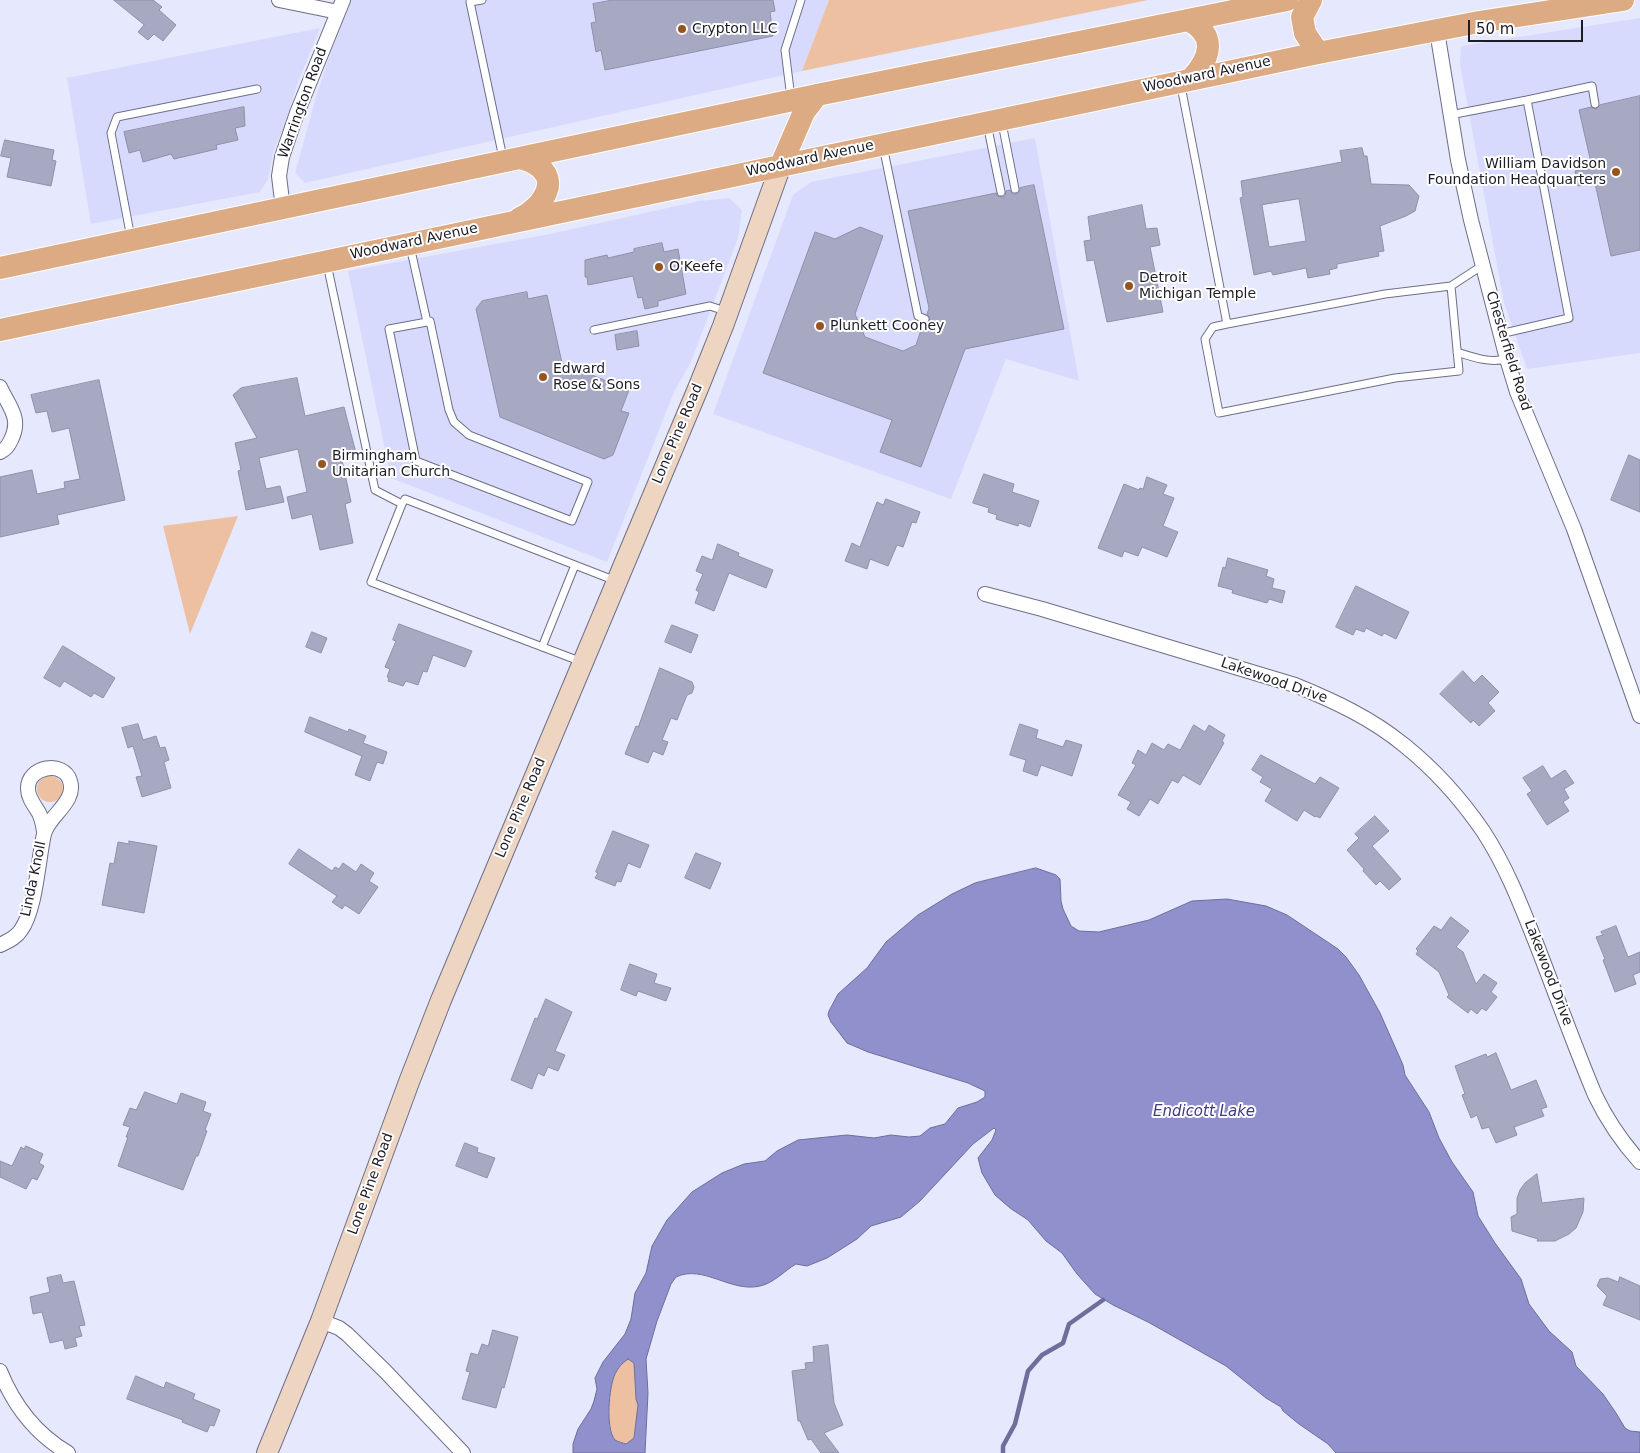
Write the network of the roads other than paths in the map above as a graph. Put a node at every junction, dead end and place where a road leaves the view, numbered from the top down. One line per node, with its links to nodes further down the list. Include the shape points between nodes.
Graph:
1 (279, 0): 7 (street)
2 (482, 0): 20 (lane, via 470,2)
3 (801, 0): 15 (lane, via 785,50)
4 (1287, 0): 8 (main road)
5 (1311, 0): 10 (main road, via 1302,17 1305,33)
6 (1623, 0): 9 (main road, Woodward Avenue)
7 (340, 6): 24 (street, Warrington Road, via 282,157)
8 (1188, 20): 11 (main road, via 1206,34 1208,43 1201,68); 13 (main road)
9 (1437, 31): 10 (main road, Woodward Avenue); 17 (street, Chesterfield Road)
10 (1318, 52): 11 (main road, Woodward Avenue)
11 (1186, 79): 18 (main road, Woodward Avenue); 35 (lane)
12 (257, 89): 26 (lane, via 117,117 111,133)
13 (817, 95): 15 (main road); 21 (main road, via 804,112)
14 (1527, 100): 16 (lane, via 1592,86); 17 (lane); 38 (lane, via 1569,318)
15 (792, 101): 20 (main road)
16 (1595, 104)
17 (1450, 115): 29 (street, Chesterfield Road)
18 (994, 120): 19 (main road, Woodward Avenue); 22 (lane); 23 (lane)
19 (882, 144): 21 (main road, Woodward Avenue); 33 (lane, via 918,316)
20 (512, 160): 24 (main road); 25 (main road, via 534,163 548,177 548,191 538,205 527,216)
21 (781, 165): 25 (main road, Woodward Avenue); 32 (street, Lone Pine Road)
22 (1015, 189)
23 (1001, 192)
24 (282, 209): 26 (main road)
25 (515, 221): 27 (main road, Woodward Avenue)
26 (132, 241): 30 (main road)
27 (410, 243): 28 (main road, Woodward Avenue); 34 (lane)
28 (326, 261): 36 (main road, Woodward Avenue); 43 (lane, via 375,490)
29 (1483, 266): 31 (lane); 38 (street, Chesterfield Road)
30 (0, 268)
31 (1451, 286): 35 (lane, via 1385,294); 39 (lane)
32 (728, 312): 37 (lane, via 710,306); 45 (street, Lone Pine Road)
33 (925, 319)
34 (427, 322): 34 (lane, via 430,321 454,422 469,435 588,482 572,521 416,461 389,329)
35 (1227, 324): 39 (lane, via 1214,327 1205,339 1220,413 1396,378 1459,371)
36 (0, 330)
37 (594, 330)
38 (1500, 334): 40 (street, Chesterfield Road)
39 (1457, 352): 40 (lane, via 1479,360)
40 (1507, 360): 49 (street, Chesterfield Road, via 1581,547)
41 (0, 387): 42 (street, via 17,423 14,435)
42 (0, 452)
43 (402, 504): 44 (lane, via 404,499); 47 (lane, via 371,582)
44 (575, 565): 45 (lane); 47 (lane)
45 (616, 581): 48 (street, Lone Pine Road)
46 (986, 594): 52 (street, Lakewood Drive, via 1295,685 1365,718 1419,757 1462,803 1483,831 1508,875 1595,1095 1618,1135)
47 (542, 647): 48 (lane)
48 (582, 662): 53 (street, Lone Pine Road, via 437,1009)
49 (1640, 716)
50 (44, 831): 51 (street, Linda Knoll, via 23,928)
51 (0, 945)
52 (1640, 1162)
53 (321, 1321): 56 (street, Lone Pine Road); 57 (street, via 347,1334)
54 (0, 1371): 55 (street, via 15,1403 29,1422)
55 (68, 1453)
56 (267, 1453)
57 (463, 1453)

